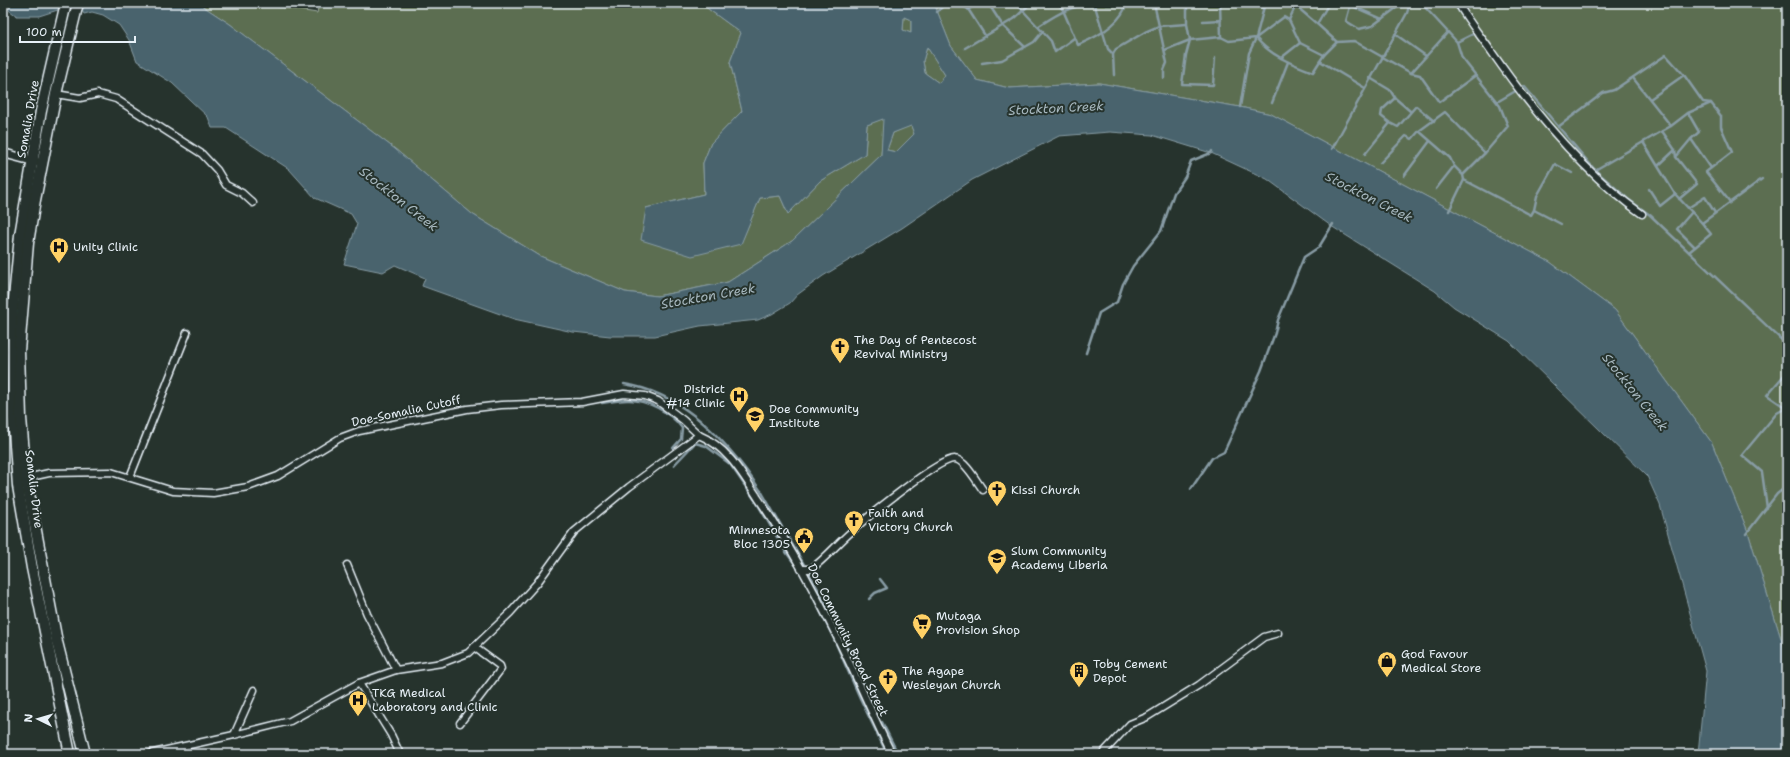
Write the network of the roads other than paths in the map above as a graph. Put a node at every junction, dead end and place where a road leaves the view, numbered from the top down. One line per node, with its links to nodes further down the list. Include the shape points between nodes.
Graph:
1 (78, 3): 4 (main road, Somalia Drive)
2 (1458, 3): 8 (street, via 1517,88 1586,167)
3 (65, 7): 6 (main road, Somalia Drive, via 41,112)
4 (56, 94): 6 (main road, Somalia Drive); 7 (street, via 80,98 98,94 116,99 202,154 217,170 226,185 242,193)
5 (3, 154): 6 (street)
6 (38, 162): 12 (main road, Somalia Drive, via 19,351); 23 (main road, Somalia Drive, via 20,235 14,309 13,418 18,486)
7 (252, 203)
8 (1642, 214)
9 (187, 333): 11 (street)
10 (698, 435): 11 (street, Doe-Somalia Cutoff, via 658,401 644,396 624,394 582,402 467,409 359,430 340,438 278,476 248,486 213,493 173,491); 15 (street, Doe Community Broad Street, via 716,444 736,465 773,519); 17 (street, via 574,532 537,583)
11 (130, 476): 12 (street, Doe-Somalia Cutoff, via 111,472 80,472 49,473)
12 (26, 478): 24 (main road, Somalia Drive, via 57,642)
13 (983, 490): 15 (street, via 960,461 952,459 934,467 878,509 811,569)
14 (347, 565): 18 (street, via 367,614)
15 (802, 570): 27 (street, Doe Community Broad Street)
16 (1278, 633): 28 (street, via 1264,637 1199,685 1147,717 1130,724)
17 (474, 647): 18 (street, via 453,660); 21 (street, via 501,669)
18 (396, 670): 19 (street)
19 (359, 683): 22 (street, via 290,721); 26 (street)
20 (254, 690): 22 (street)
21 (460, 723)
22 (234, 735): 25 (street)
23 (70, 754)
24 (85, 754)
25 (149, 754)
26 (400, 754)
27 (892, 754)
28 (1102, 754)

